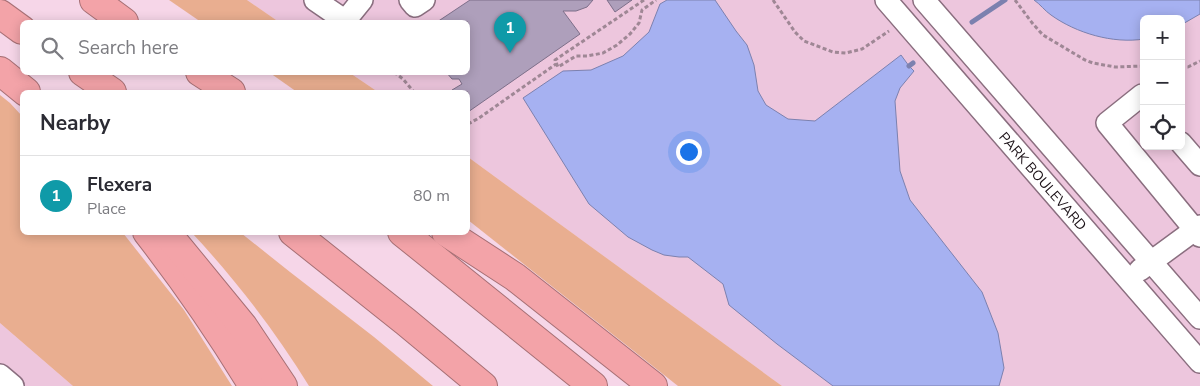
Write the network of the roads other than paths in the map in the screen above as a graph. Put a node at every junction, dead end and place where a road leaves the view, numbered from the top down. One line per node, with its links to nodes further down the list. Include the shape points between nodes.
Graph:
1 (94, 0): 7 (highway)
2 (315, 0): 8 (street)
3 (362, 0): 9 (street)
4 (886, 0): 29 (street, PARK BOULEVARD)
5 (924, 0): 28 (street, PARK BOULEVARD)
6 (0, 14): 10 (highway)
7 (121, 20)
8 (343, 20)
9 (347, 20)
10 (20, 29)
11 (0, 71): 15 (highway)
12 (87, 75): 16 (highway)
13 (194, 75): 17 (highway)
14 (205, 75): 18 (highway)
15 (24, 90)
16 (109, 90)
17 (214, 90)
18 (228, 90)
19 (1140, 96): 22 (street, via 1107,123)
20 (1185, 147): 21 (street)
21 (1200, 165)
22 (1198, 230): 28 (street)
23 (148, 235): 34 (highway, via 173,265)
24 (168, 235): 35 (highway, via 242,326)
25 (297, 235): 36 (highway)
26 (406, 235): 37 (highway)
27 (451, 235): 38 (highway, via 515,277)
28 (1151, 262): 29 (street); 30 (street, PARK BOULEVARD)
29 (1129, 280): 31 (street, PARK BOULEVARD)
30 (1200, 318)
31 (1200, 362)
32 (0, 375): 33 (street)
33 (13, 386)
34 (253, 386)
35 (283, 386)
36 (483, 386)
37 (593, 386)
38 (653, 386)

